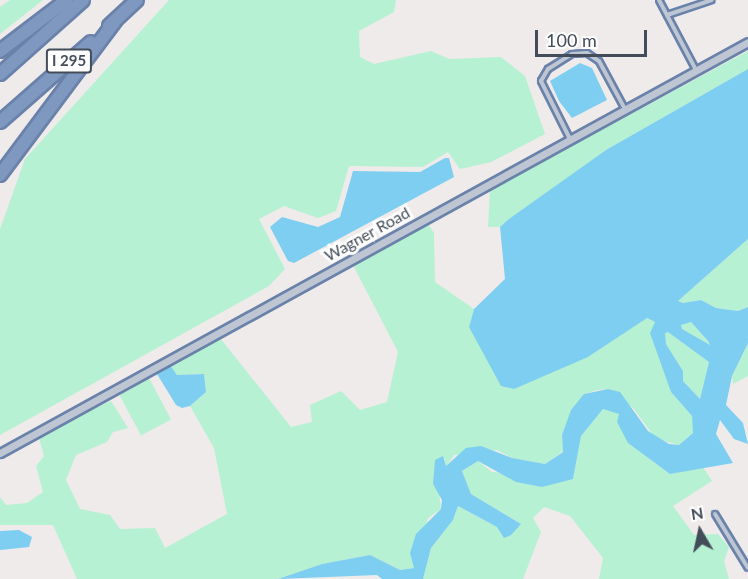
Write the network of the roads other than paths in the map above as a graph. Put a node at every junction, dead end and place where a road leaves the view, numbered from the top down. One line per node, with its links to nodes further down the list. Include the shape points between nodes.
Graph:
1 (67, 0): 9 (highway)
2 (83, 0): 11 (highway, I 295)
3 (137, 0): 7 (highway, I 295)
4 (659, 0): 6 (lane)
5 (712, 0): 6 (lane)
6 (667, 15): 10 (lane)
7 (114, 21): 13 (highway, I 295); 15 (highway)
8 (748, 42): 10 (street, Wagner Road)
9 (0, 51)
10 (696, 71): 12 (street, Wagner Road)
11 (0, 74)
12 (625, 109): 14 (street, Wagner Road); 14 (lane, via 599,61 586,53 573,54 548,69 542,81)
13 (0, 122)
14 (570, 139): 16 (street, Wagner Road)
15 (0, 175)
16 (0, 453)
17 (715, 514): 18 (lane)
18 (748, 568)

